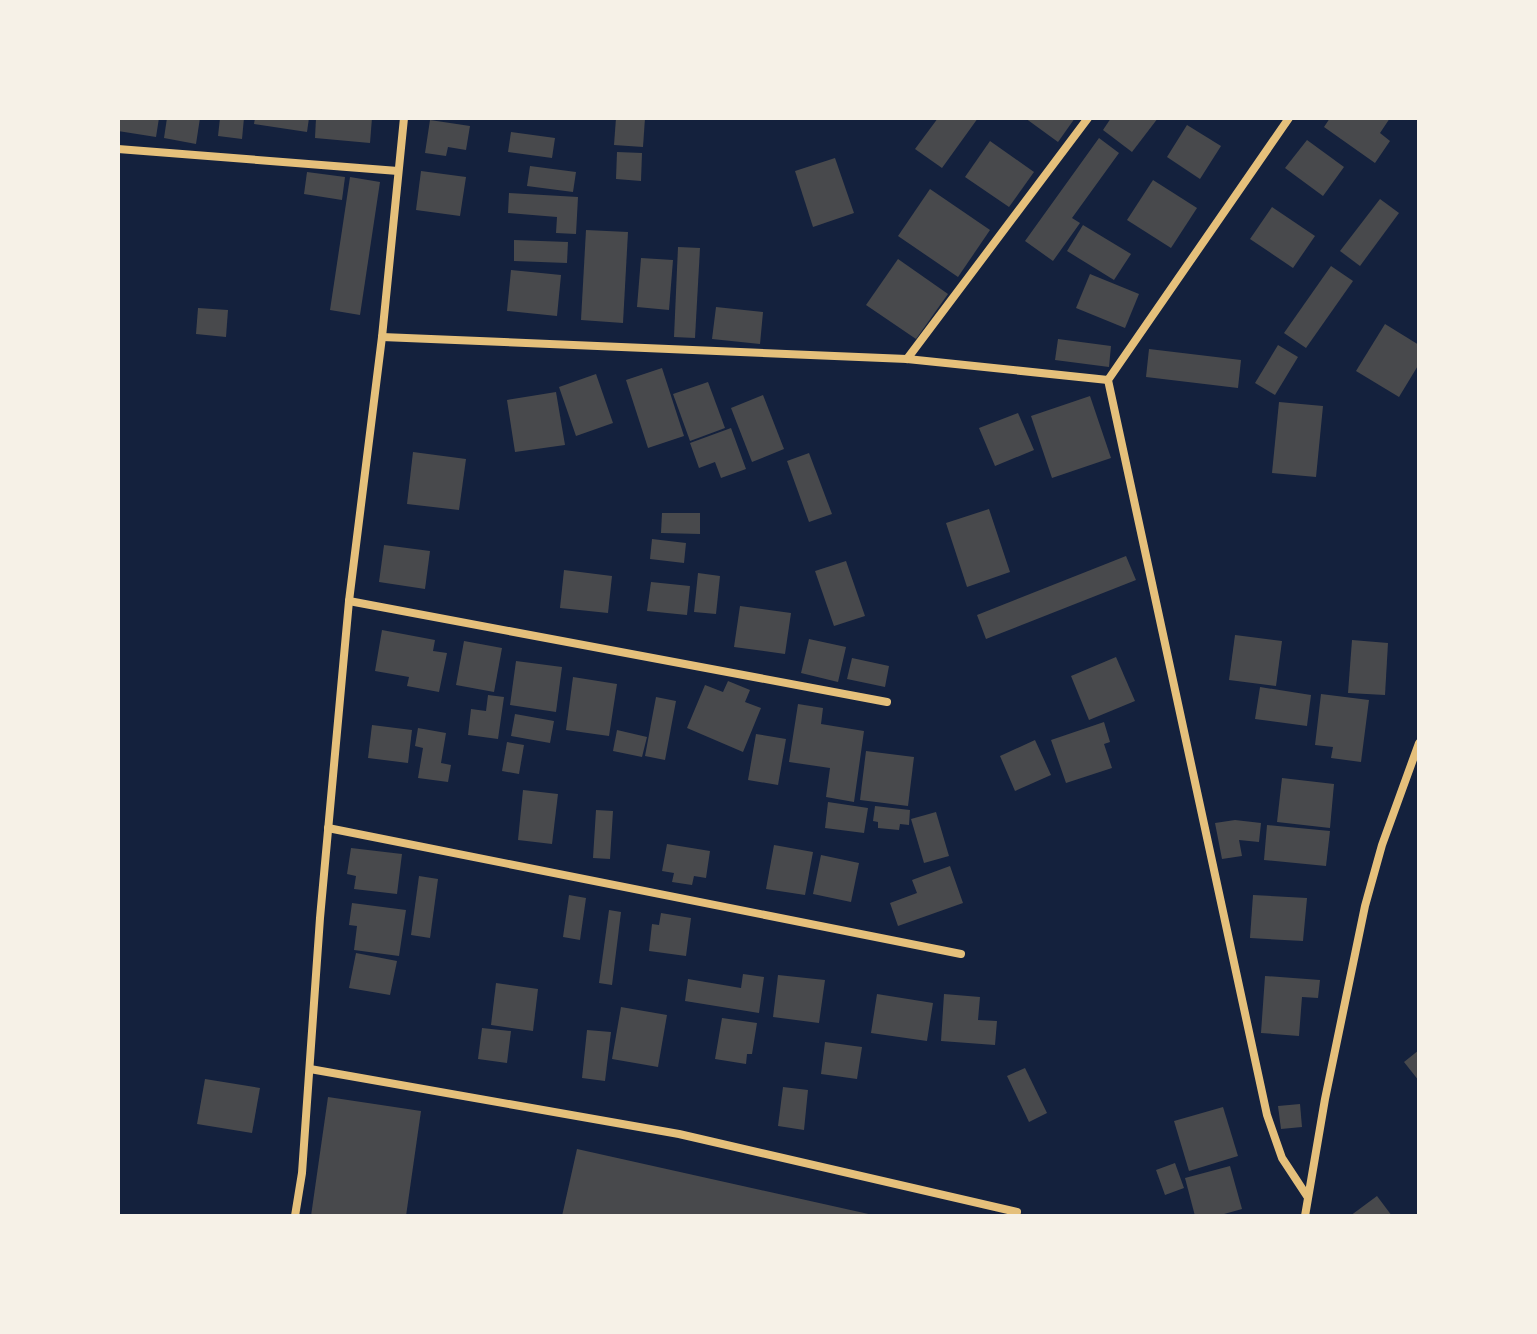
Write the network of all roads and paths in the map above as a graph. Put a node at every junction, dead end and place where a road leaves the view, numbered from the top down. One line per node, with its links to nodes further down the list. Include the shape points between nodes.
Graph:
1 (404, 118): 5 (street)
2 (1088, 118): 7 (street)
3 (1289, 118): 8 (street)
4 (118, 149): 5 (street)
5 (398, 171): 6 (street)
6 (382, 337): 7 (street); 9 (street)
7 (907, 359): 8 (street)
8 (1108, 380): 15 (street, via 1267,1115 1282,1158)
9 (349, 601): 10 (street); 12 (street)
10 (887, 702)
11 (1419, 743): 15 (street, via 1365,906)
12 (328, 828): 13 (street); 14 (street)
13 (961, 954)
14 (310, 1069): 16 (street, via 679,1134); 17 (street)
15 (1307, 1196): 18 (street)
16 (1017, 1212)
17 (295, 1216)
18 (1305, 1216)

